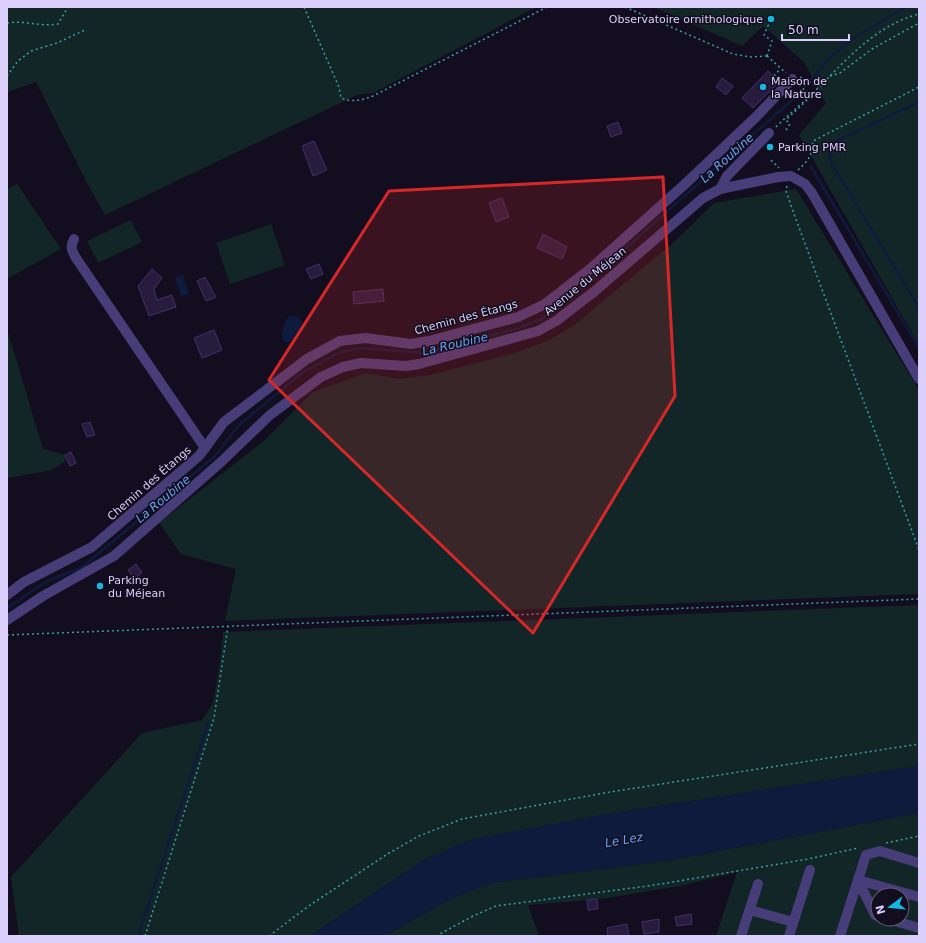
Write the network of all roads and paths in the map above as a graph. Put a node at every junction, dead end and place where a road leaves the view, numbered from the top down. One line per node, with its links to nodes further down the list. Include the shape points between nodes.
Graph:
1 (68, 7): 7 (path, via 58,24 45,26)
2 (304, 7): 3 (path, via 339,87 341,98 349,102 373,96)
3 (548, 7)
4 (625, 7): 10 (path, via 733,54)
5 (919, 14): 14 (path, via 879,32)
6 (771, 19): 10 (path, via 764,35 772,41)
7 (7, 23)
8 (919, 23): 14 (path, via 872,49 840,73)
9 (85, 30): 12 (path, via 31,52 18,61)
10 (767, 56): 11 (path)
11 (781, 68): 13 (path); 15 (path)
12 (7, 76)
13 (774, 76)
14 (828, 77): 16 (path)
15 (797, 78): 16 (path); 18 (path); 26 (street, Chemin des Étangs, via 590,270 546,304 518,317 429,341 411,344 365,338 340,341 306,359 224,422)
16 (817, 87): 18 (path)
17 (919, 87): 22 (path, via 813,141 807,163)
18 (810, 95): 19 (path)
19 (807, 98): 20 (path, via 808,100 786,120 790,124); 21 (path)
20 (786, 130)
21 (769, 133): 23 (street, via 727,176)
22 (789, 176): 23 (street); 25 (street, via 805,184 812,193); 27 (path, via 786,191)
23 (720, 189): 30 (street, Avenue du Méjean, via 703,198 595,291 556,321 538,331 419,364 406,366 361,363 344,366 321,377 270,415 221,462 114,556 43,596)
24 (74, 239): 26 (street, via 71,250)
25 (919, 378)
26 (205, 448): 28 (street, Chemin des Étangs, via 199,456 92,547 24,582)
27 (919, 550)
28 (7, 594)
29 (919, 599): 31 (path)
30 (7, 620)
31 (228, 626): 32 (path); 45 (path, via 214,718)
32 (7, 635)
33 (919, 744): 46 (path, via 610,792 462,819 419,836 389,853 310,905)
34 (919, 836): 35 (path)
35 (882, 844)
36 (860, 848): 47 (path, via 655,885 496,906)
37 (919, 863): 39 (street, via 880,851 866,855)
38 (810, 870): 44 (street)
39 (857, 882): 41 (street); 42 (street); 50 (street)
40 (758, 884): 43 (street)
41 (919, 897)
42 (870, 907)
43 (750, 910): 44 (street); 48 (street)
44 (793, 922): 49 (street)
45 (145, 936)
46 (269, 936)
47 (436, 936)
48 (741, 936)
49 (789, 936)
50 (840, 936)

